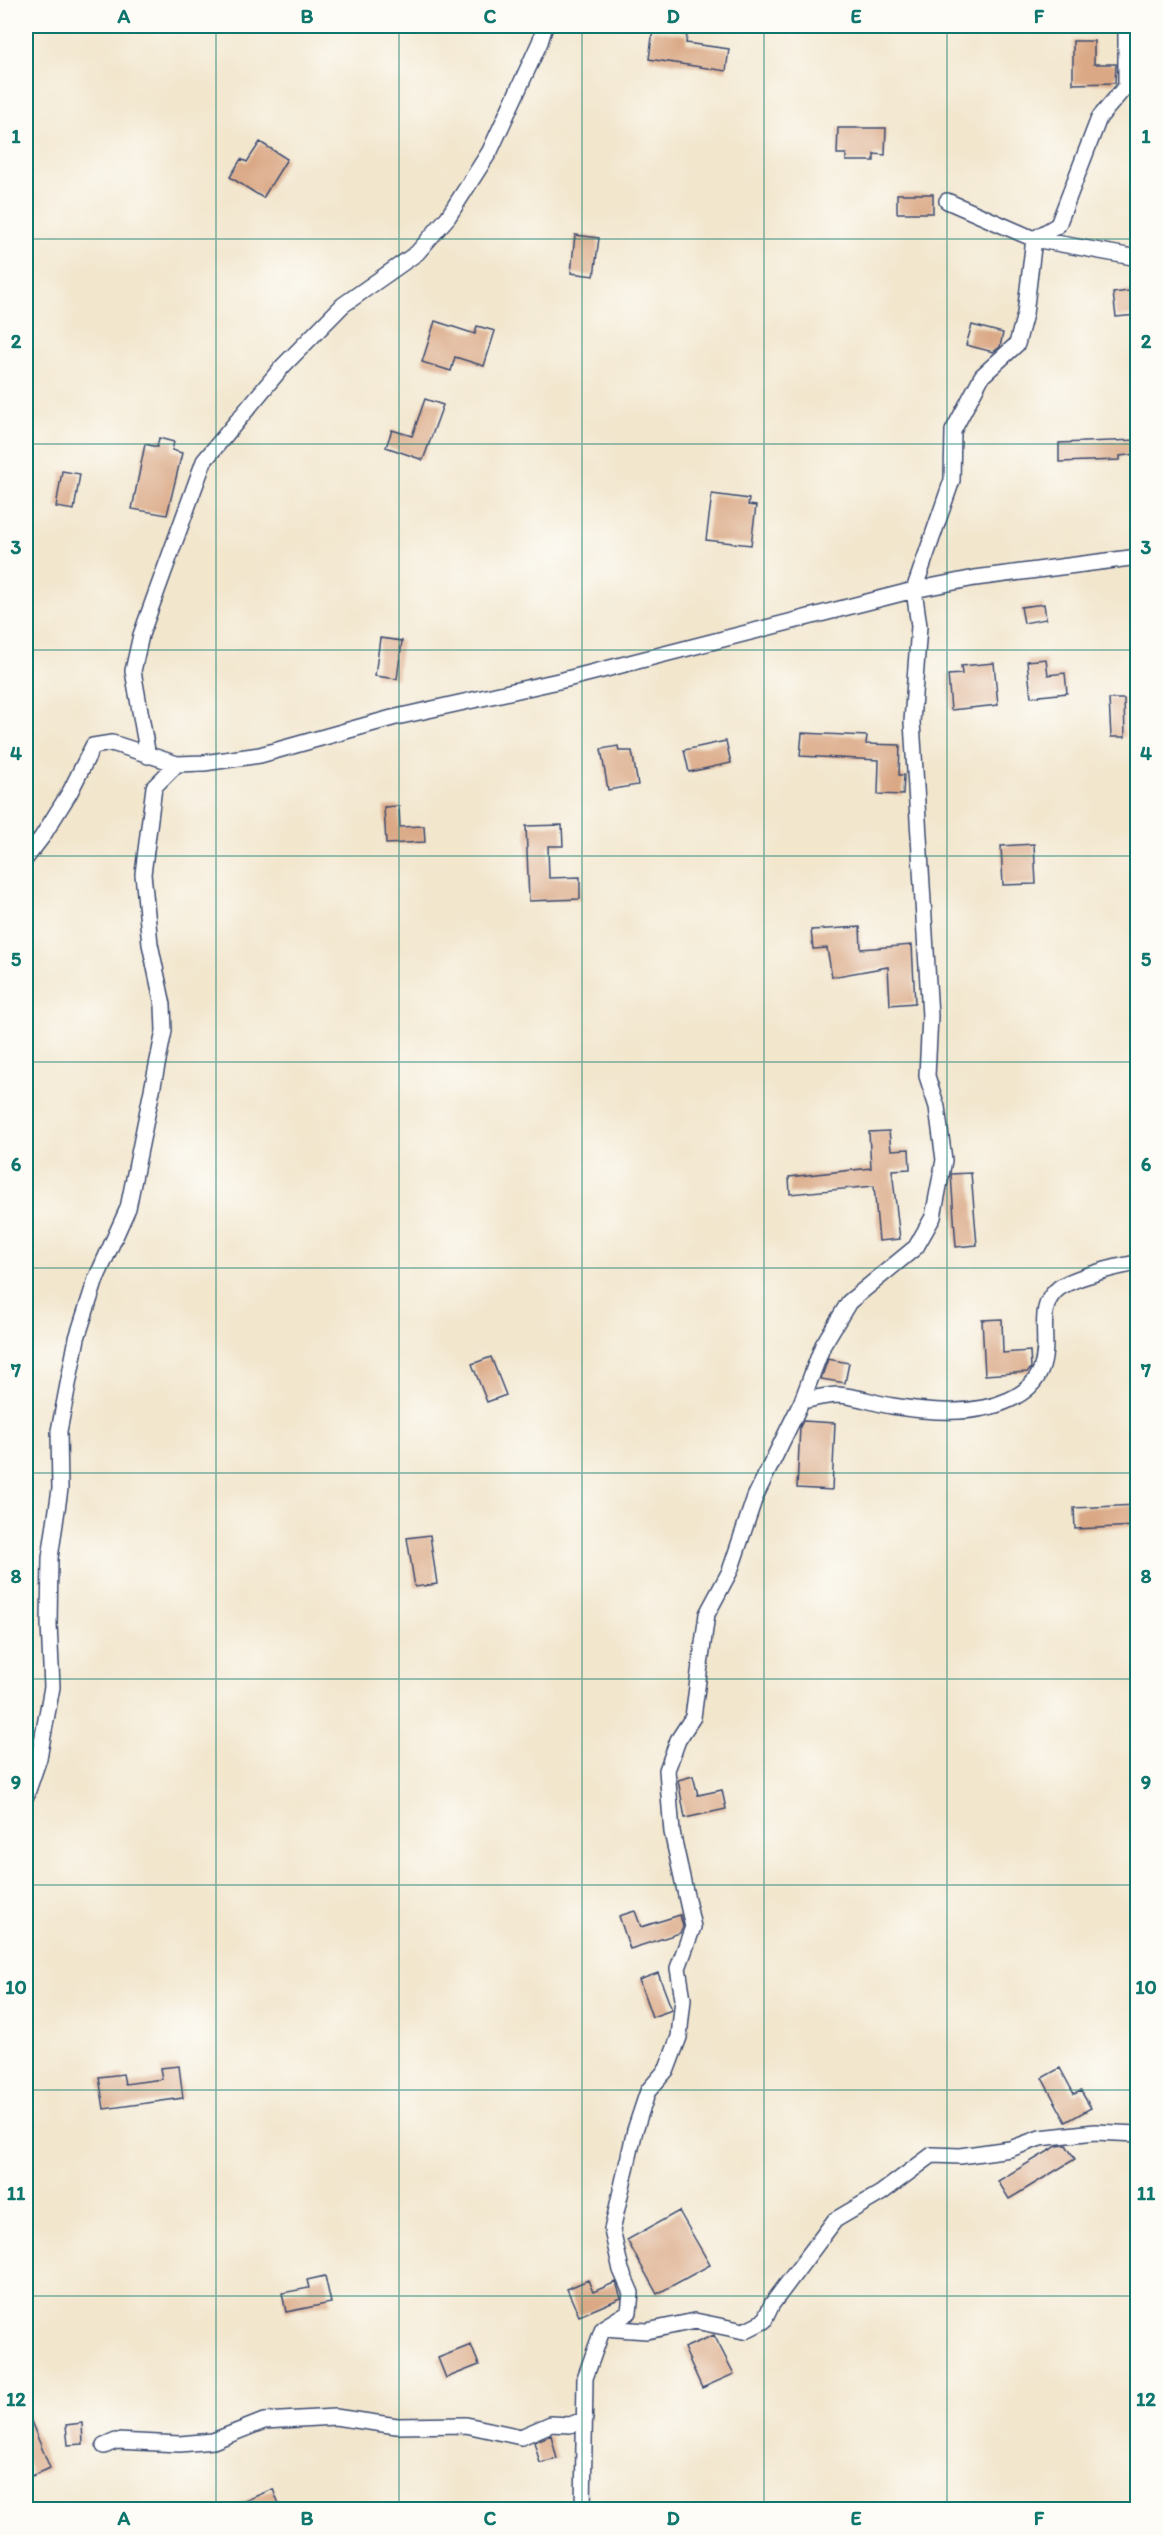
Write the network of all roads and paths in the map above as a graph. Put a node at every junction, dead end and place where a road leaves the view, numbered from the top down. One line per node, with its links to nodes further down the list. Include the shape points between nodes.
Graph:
1 (545, 26): 8 (street, via 490,151 448,217 417,252 343,305 283,366 204,461 141,635 133,671)
2 (1126, 26): 4 (street, via 1126,86 1099,118 1058,225)
3 (947, 201): 4 (street)
4 (1034, 239): 5 (street); 7 (street, via 1025,314 1017,344 982,376 953,431 952,480)
5 (1137, 258)
6 (1137, 557): 7 (street)
7 (914, 590): 9 (street, via 260,754); 12 (street, via 919,626 912,722 930,1016 927,1076 938,1107 944,1160 933,1217 916,1247 849,1302 823,1345)
8 (148, 756): 9 (street); 10 (street, via 112,743 93,746 70,792)
9 (177, 764): 13 (street, via 154,787 143,874 164,1031 128,1208 96,1279 77,1338 59,1431 60,1489 50,1558 52,1687 39,1758)
10 (26, 858)
11 (1137, 1263): 12 (street, via 1113,1267 1060,1287 1048,1300 1046,1356 1040,1377 1010,1400 971,1411 894,1406 838,1395)
12 (802, 1401): 15 (street, via 754,1497 730,1571 707,1614 693,1717 678,1740 667,1770 672,1832 693,1927 678,1968 683,1999 679,2037 667,2069 648,2091 612,2230 631,2293 629,2313)
13 (26, 1796)
14 (1137, 2134): 15 (street, via 1095,2132 1040,2138 1010,2149 932,2156 835,2220 772,2304 764,2321 744,2331 695,2321 647,2331)
15 (603, 2328): 16 (street, via 585,2378)
16 (585, 2419): 17 (street, via 570,2425 551,2424 521,2437 466,2425 397,2426 334,2417 264,2421 213,2441 116,2441); 18 (street)
17 (104, 2446)
18 (583, 2510)

